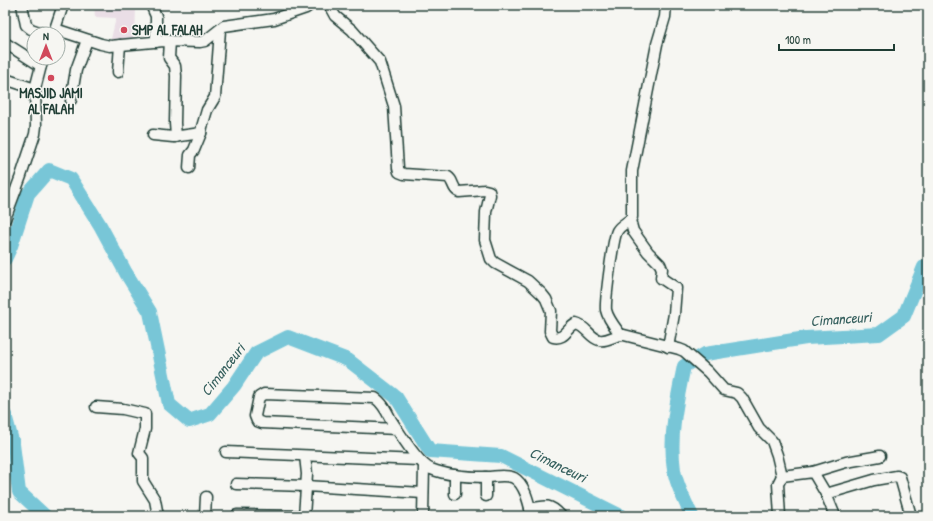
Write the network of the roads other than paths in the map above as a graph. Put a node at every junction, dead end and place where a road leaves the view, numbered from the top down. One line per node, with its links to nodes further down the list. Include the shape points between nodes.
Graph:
1 (22, 5): 7 (street)
2 (63, 5): 8 (street)
3 (151, 5): 13 (street, via 156,16)
4 (310, 5): 9 (street, via 274,19 228,25)
5 (328, 5): 28 (street, via 380,62 394,106 399,172 448,177 459,192 488,191 490,195 486,212 485,240 491,259 528,281 546,299 551,311 552,337 564,335 574,324 580,325 600,340)
6 (666, 5): 27 (street, via 632,171 633,212)
7 (27, 26)
8 (56, 26)
9 (220, 30): 12 (street, via 205,41); 22 (street, via 215,97 205,115)
10 (66, 35): 11 (street)
11 (87, 40): 15 (street); 21 (street, via 76,70)
12 (170, 41): 13 (street); 24 (street, via 169,58 175,66 176,76)
13 (156, 42): 15 (street)
14 (5, 43): 16 (street)
15 (120, 46): 18 (street)
16 (26, 54)
17 (41, 66): 20 (street)
18 (118, 72)
19 (5, 79): 20 (street)
20 (35, 89): 26 (street, via 35,134)
21 (71, 100)
22 (201, 134): 24 (street); 25 (street, via 190,155)
23 (153, 135): 24 (street)
24 (176, 137)
25 (189, 168)
26 (5, 219)
27 (630, 220): 28 (street, via 618,229 614,240 606,304 608,315); 29 (street, via 633,231 660,264 661,278 676,288)
28 (620, 334): 29 (street)
29 (668, 347): 38 (street, via 688,354 724,390 737,393 745,402 758,428 772,441)
30 (96, 407): 50 (street, via 145,414 145,429 139,453 143,458 142,478 156,500)
31 (397, 429): 31 (street, via 382,404 373,398 264,394 259,397 255,416 257,421 262,423); 35 (street)
32 (226, 452): 33 (street)
33 (305, 456): 35 (street); 41 (street)
34 (880, 456): 36 (street, via 846,462)
35 (422, 462): 37 (street, via 432,469); 42 (street)
36 (813, 472): 38 (street); 44 (street)
37 (455, 475): 39 (street); 43 (street)
38 (782, 476): 55 (street, via 778,484)
39 (486, 477): 46 (street); 47 (street, via 514,478 523,488)
40 (236, 484): 41 (street)
41 (306, 486): 42 (street); 52 (street)
42 (423, 493): 53 (street)
43 (456, 494)
44 (826, 494): 49 (street); 56 (street, via 897,476 900,477)
45 (206, 496): 51 (street)
46 (486, 496)
47 (531, 512): 54 (street, via 547,506 554,508)
48 (237, 515): 52 (street)
49 (831, 515)
50 (158, 516)
51 (205, 516)
52 (305, 516)
53 (423, 516)
54 (561, 516)
55 (780, 516)
56 (910, 516)

